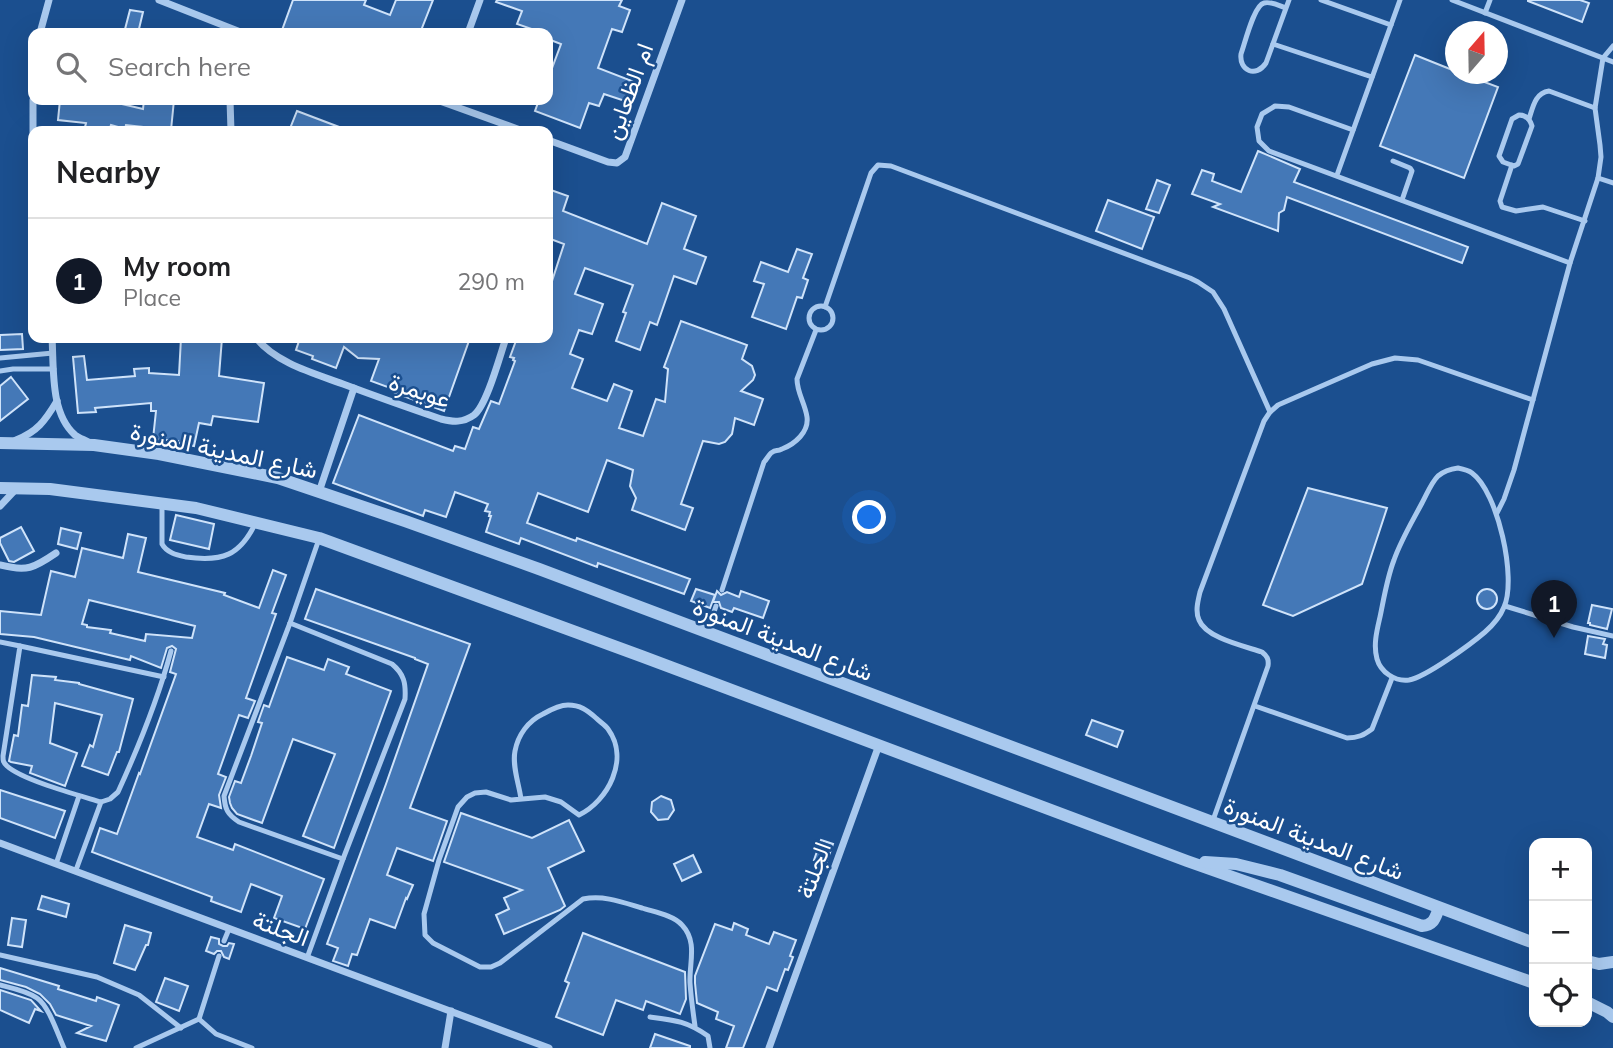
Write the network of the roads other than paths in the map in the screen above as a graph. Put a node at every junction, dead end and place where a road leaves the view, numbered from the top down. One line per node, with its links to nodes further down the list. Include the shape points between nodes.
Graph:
1 (49, 0): 13 (street)
2 (159, 0): 14 (street)
3 (480, 0): 15 (street)
4 (682, 0): 30 (street, ام الظعاين, via 625,157 608,162)
5 (1289, 0): 10 (lane)
6 (1321, 0): 12 (lane)
7 (1400, 0): 12 (lane)
8 (1452, 0): 11 (lane)
9 (1490, 0): 11 (lane)
10 (1286, 8): 16 (lane); 16 (lane, via 1267,2 1259,5 1241,54 1242,65 1252,71 1262,68)
11 (1485, 13): 18 (lane)
12 (1391, 25): 20 (lane)
13 (41, 28)
14 (230, 28)
15 (470, 28)
16 (1273, 44): 20 (lane)
17 (1613, 46): 18 (lane)
18 (1603, 58): 19 (lane); 24 (lane)
19 (1613, 62)
20 (1372, 77): 29 (lane)
21 (33, 105): 26 (street)
22 (230, 105): 27 (street)
23 (453, 105): 28 (street)
24 (1595, 108): 25 (lane, via 1546,91 1537,97); 34 (lane, via 1601,157)
25 (1529, 119): 32 (lane, via 1532,126 1518,164); 32 (lane, via 1522,115 1512,119 1499,156)
26 (33, 126)
27 (231, 126)
28 (510, 126)
29 (1353, 130): 33 (lane); 33 (lane, via 1282,105 1268,109 1258,120 1259,141 1269,151)
30 (553, 142)
31 (1393, 161): 36 (lane, via 1412,171)
32 (1512, 165): 37 (lane, via 1502,207 1516,211 1543,207)
33 (1337, 176): 36 (lane)
34 (1598, 178): 35 (lane); 37 (lane)
35 (1613, 183)
36 (1402, 200): 38 (lane)
37 (1585, 220): 38 (lane)
38 (1570, 262): 49 (lane)
39 (825, 307): 40 (lane, via 810,311 809,322); 40 (lane, via 833,320 827,329); 51 (lane, via 871,173 878,165 891,166 1205,286 1224,309)
40 (816, 330): 64 (lane, via 797,379 807,426 798,439 774,451 764,462)
41 (52, 343): 44 (street)
42 (260, 343): 48 (street, عويمرة, via 307,370)
43 (504, 343): 48 (street, عويمرة, via 482,404 460,422)
44 (53, 354): 45 (lane); 46 (street)
45 (0, 358)
46 (54, 369): 47 (lane); 50 (street)
47 (0, 372)
48 (354, 388): 56 (street, عويمرة)
49 (1533, 400): 51 (lane, via 1418,360 1395,358 1308,391); 59 (lane)
50 (57, 401): 52 (street, via 46,421 29,435); 53 (street, via 69,428)
51 (1270, 412): 75 (lane, via 1197,605 1198,619 1214,635 1267,656)
52 (4, 443): 53 (street, شارع المدينة المنورة)
53 (93, 444): 56 (street, شارع المدينة المنورة, via 278,478)
54 (0, 488): 55 (street)
55 (16, 488): 57 (street); 58 (street)
56 (319, 492): 68 (street, شارع المدينة المنورة)
57 (162, 504): 60 (street); 60 (lane, via 162,544 178,555 226,556 243,544)
58 (0, 506)
59 (1497, 513): 65 (lane, via 1507,573); 74 (lane, via 1470,471 1458,468 1436,478 1394,561 1381,612 1377,660)
60 (256, 522): 61 (street)
61 (319, 538): 67 (lane); 76 (street)
62 (56, 553): 63 (street, via 25,569)
63 (0, 565)
64 (722, 590)
65 (1505, 606): 69 (lane); 74 (lane, via 1485,632 1454,655 1412,680)
66 (716, 607): 68 (lane)
67 (290, 623): 82 (lane, via 392,664 406,687); 82 (lane, via 224,796 225,808 239,822)
68 (707, 633): 80 (street, شارع المدينة المنورة)
69 (1613, 636)
70 (0, 642): 71 (lane)
71 (20, 646): 73 (lane); 77 (lane, via 4,763 30,779)
72 (171, 651): 73 (lane)
73 (164, 677): 79 (lane, via 118,792)
74 (1392, 678): 75 (lane, via 1372,729 1356,738)
75 (1255, 706): 80 (lane)
76 (879, 746): 83 (street); 110 (street, الجلتة)
77 (79, 796): 79 (lane); 84 (lane)
78 (521, 799): 78 (lane, via 554,799 579,815 596,806 606,793 617,758 614,743 609,731 586,708 565,705 528,724 514,751); 102 (lane, via 475,793 458,807 424,914 425,935 480,967 491,967 583,899 610,898 667,916 681,923 690,939)
79 (101, 802): 85 (lane)
80 (1212, 822): 86 (street, شارع المدينة المنورة)
81 (0, 843): 84 (street, الجلتة)
82 (343, 859): 92 (lane)
83 (1187, 861): 86 (street, via 1259,869 1422,926 1433,923); 95 (street)
84 (56, 864): 85 (street, الجلتة)
85 (76, 870): 87 (street, الجلتة)
86 (1439, 908): 89 (street, شارع المدينة المنورة)
87 (229, 929): 88 (lane); 92 (street, الجلتة)
88 (224, 941)
89 (1529, 941)
90 (0, 955): 103 (lane, via 97,977 139,995)
91 (219, 956): 101 (lane)
92 (307, 959): 98 (street, الجلتة)
93 (1592, 962): 94 (street)
94 (1613, 962)
95 (1529, 981)
96 (0, 985): 104 (lane, via 40,999)
97 (1592, 1004): 100 (street)
98 (451, 1012): 107 (street); 108 (street, الجلتة)
99 (650, 1017): 102 (lane)
100 (1613, 1017)
101 (199, 1019): 103 (lane); 106 (lane, via 216,1034)
102 (695, 1026): 109 (lane, via 708,1036)
103 (181, 1028): 105 (lane)
104 (64, 1048)
105 (136, 1048)
106 (252, 1048)
107 (445, 1048)
108 (549, 1048)
109 (710, 1048)
110 (769, 1048)

